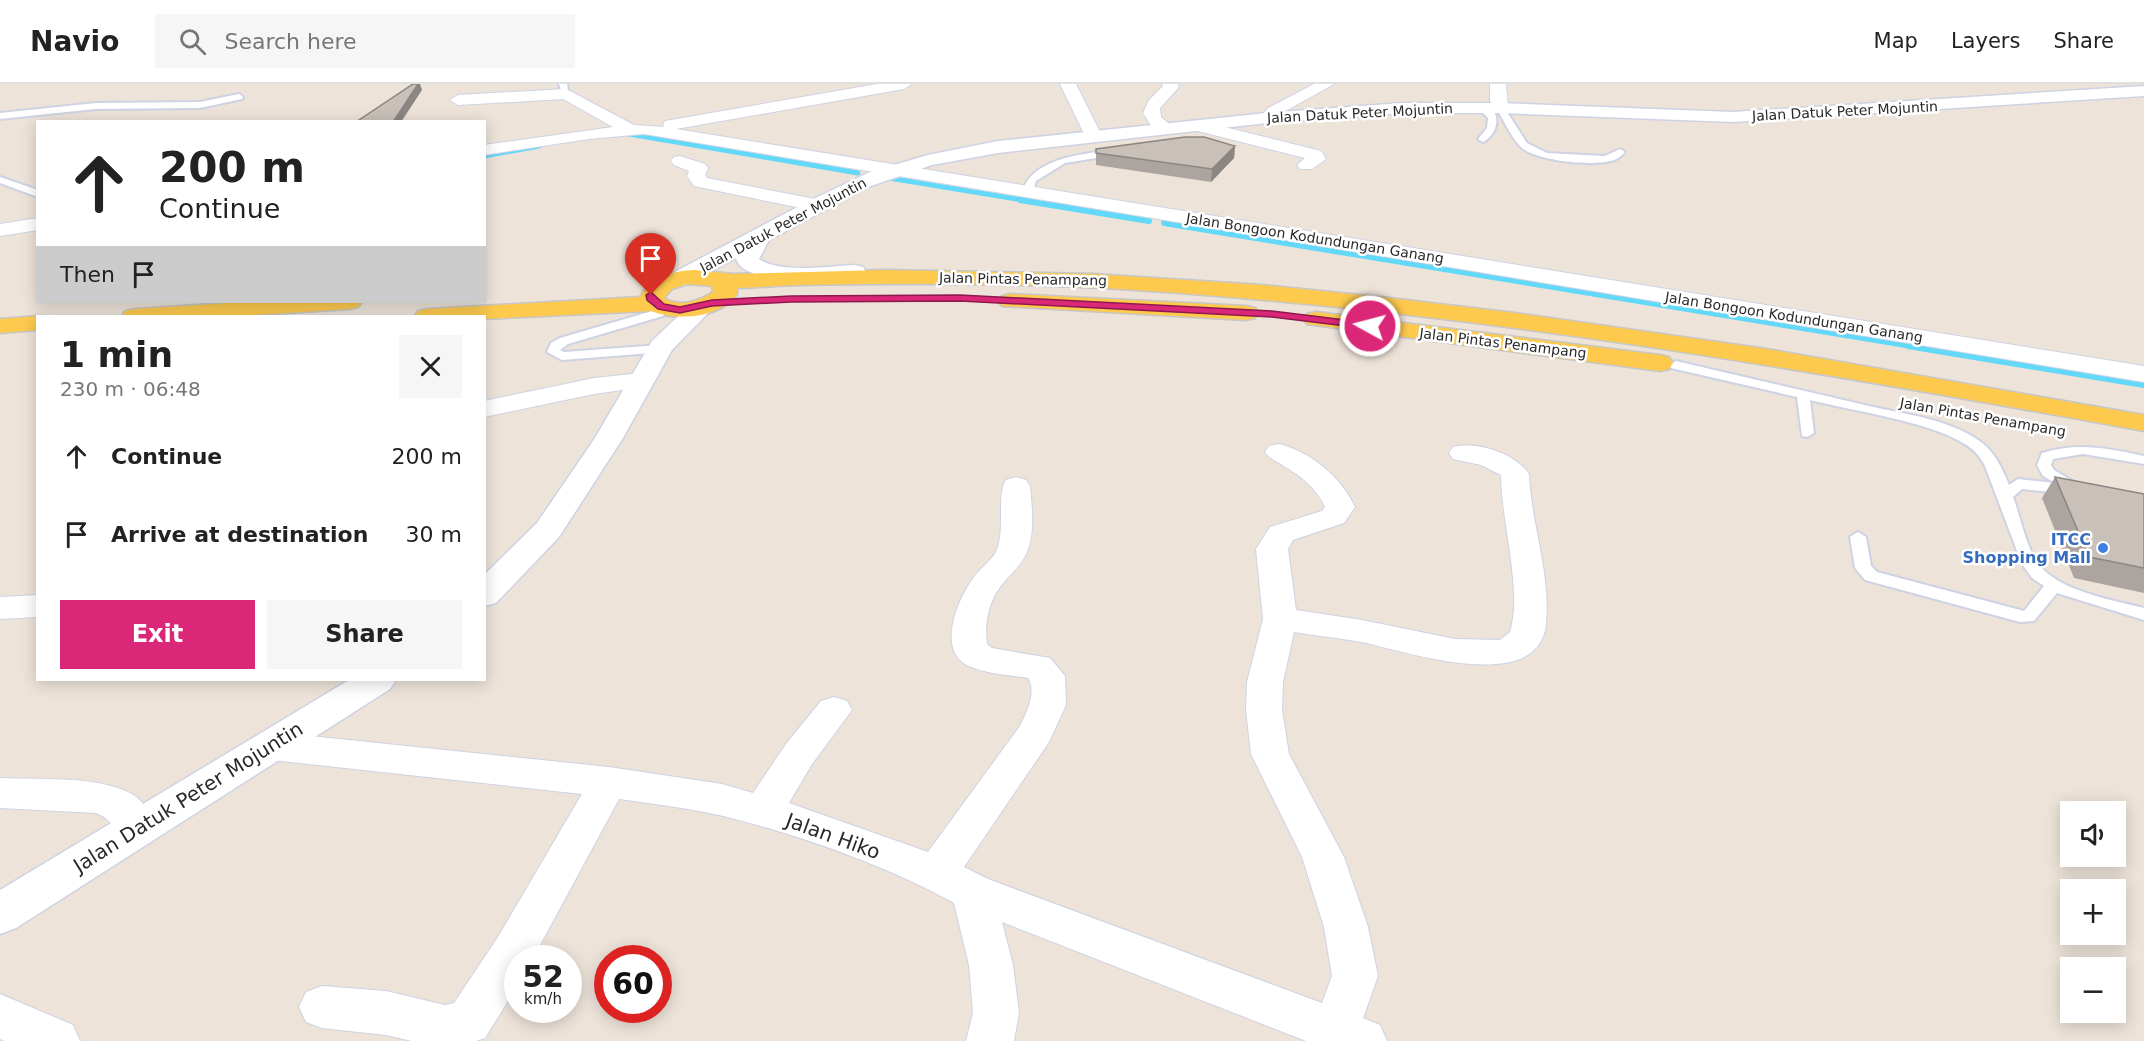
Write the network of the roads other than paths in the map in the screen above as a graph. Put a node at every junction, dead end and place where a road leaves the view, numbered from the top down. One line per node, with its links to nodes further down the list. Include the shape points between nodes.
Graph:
1 (904, 84): 11 (street)
2 (1068, 84): 17 (street)
3 (1170, 84): 16 (street, via 1152,106 1151,115 1154,122)
4 (1326, 84): 13 (street)
5 (1498, 84): 10 (street)
6 (564, 89): 9 (street); 15 (street)
7 (2144, 91): 10 (main road, Jalan Datuk Peter Mojuntin, via 1733,117)
8 (239, 97): 12 (lane, via 200,105 96,106)
9 (458, 100)
10 (1492, 108): 13 (main road, Jalan Datuk Peter Mojuntin, via 1403,108); 18 (lane, via 1490,134); 22 (lane, via 1524,145 1545,156 1605,159)
11 (729, 115): 15 (street); 19 (street, via 700,127 700,134)
12 (0, 116)
13 (1267, 118): 14 (main road, Jalan Datuk Peter Mojuntin)
14 (1200, 126): 16 (main road, Jalan Datuk Peter Mojuntin); 24 (street, via 1315,155 1317,159)
15 (637, 129): 19 (street, Jalan Bongoon Kodundungan Ganang); 20 (street, Jalan Bongoon Kodundungan Ganang)
16 (1166, 129): 17 (main road, Jalan Datuk Peter Mojuntin)
17 (1093, 136): 25 (main road, Jalan Datuk Peter Mojuntin, via 966,152)
18 (1483, 139)
19 (712, 140): 25 (street, Jalan Bongoon Kodundungan Ganang)
20 (486, 150)
21 (1128, 150): 27 (lane, via 1062,161 1031,180)
22 (1620, 152)
23 (680, 161): 29 (street, via 699,168 696,176 701,182)
24 (1306, 165)
25 (893, 171): 27 (street, Jalan Bongoon Kodundungan Ganang); 29 (main road, Jalan Datuk Peter Mojuntin)
26 (0, 180): 28 (lane)
27 (1028, 191): 47 (street, Jalan Bongoon Kodundungan Ganang)
28 (36, 193)
29 (815, 205): 32 (main road, Jalan Datuk Peter Mojuntin)
30 (36, 222): 31 (street)
31 (0, 230)
32 (760, 237): 33 (main road, via 747,261 758,268); 34 (main road, Jalan Datuk Peter Mojuntin)
33 (930, 277): 36 (main road, Jalan Pintas Penampang, via 788,278); 51 (main road, Jalan Pintas Penampang, via 1130,282 1407,306 1597,330)
34 (672, 281): 35 (main road); 36 (main road, via 699,277); 38 (main road, via 654,291 651,300)
35 (486, 292)
36 (712, 297): 38 (main road, via 680,310); 45 (main road); 46 (main road, Jalan Pintas Penampang, via 960,298 1272,314)
37 (309, 303): 39 (main road)
38 (658, 308): 40 (main road, via 543,308); 45 (main road); 45 (lane, via 564,341 553,352 562,356)
39 (147, 315)
40 (442, 315)
41 (36, 323): 42 (main road)
42 (0, 326)
43 (36, 345): 44 (main road)
44 (0, 347)
45 (660, 347): 48 (main road)
46 (1676, 365): 49 (lane); 53 (main road, Jalan Pintas Penampang)
47 (2144, 374)
48 (641, 381): 50 (street, via 594,386); 61 (main road, via 609,438 548,530)
49 (1803, 394): 52 (lane); 58 (lane, via 1955,434 1983,451)
50 (486, 409)
51 (2144, 423)
52 (1807, 433)
53 (2144, 446)
54 (1279, 452): 65 (street, via 1297,461 1327,486 1340,507 1333,518 1281,534 1276,540 1272,549)
55 (1463, 453): 65 (street, via 1510,467 1515,474 1514,496 1529,626 1523,640 1508,651 1471,652)
56 (2144, 460): 58 (lane, via 2089,450 2062,450 2048,456 2044,465 2048,473 2080,490 2018,484)
57 (1016, 486): 73 (street, via 1017,528 1011,551 977,593 969,643 973,653 985,659 1038,667 1047,676 1048,705)
58 (2006, 496): 60 (lane, via 2026,561)
59 (1858, 537): 60 (lane, via 1863,568 1871,576 2020,616 2028,617)
60 (2055, 584): 64 (lane)
61 (486, 593)
62 (36, 606): 63 (street)
63 (0, 608)
64 (2144, 614)
65 (1280, 619): 77 (street, via 1265,682 1270,754 1323,857 1346,927 1355,976)
66 (375, 681): 68 (main road, Jalan Datuk Peter Mojuntin)
67 (834, 710): 71 (street, via 799,754)
68 (272, 746): 69 (street, Jalan Hiko); 72 (main road, Jalan Datuk Peter Mojuntin)
69 (609, 782): 71 (street, Jalan Hiko, via 722,800); 75 (street, via 514,951 468,1022 445,1027 386,1013)
70 (0, 793): 72 (street, via 98,798 120,806)
71 (762, 812): 73 (street, Jalan Hiko, via 804,824)
72 (137, 827): 74 (main road, Jalan Datuk Peter Mojuntin)
73 (955, 882): 77 (street, Jalan Hiko); 79 (street, via 991,965 996,1012)
74 (0, 914)
75 (322, 1007)
76 (0, 1016): 78 (street)
77 (1349, 1036)
78 (56, 1041)
79 (990, 1041)

